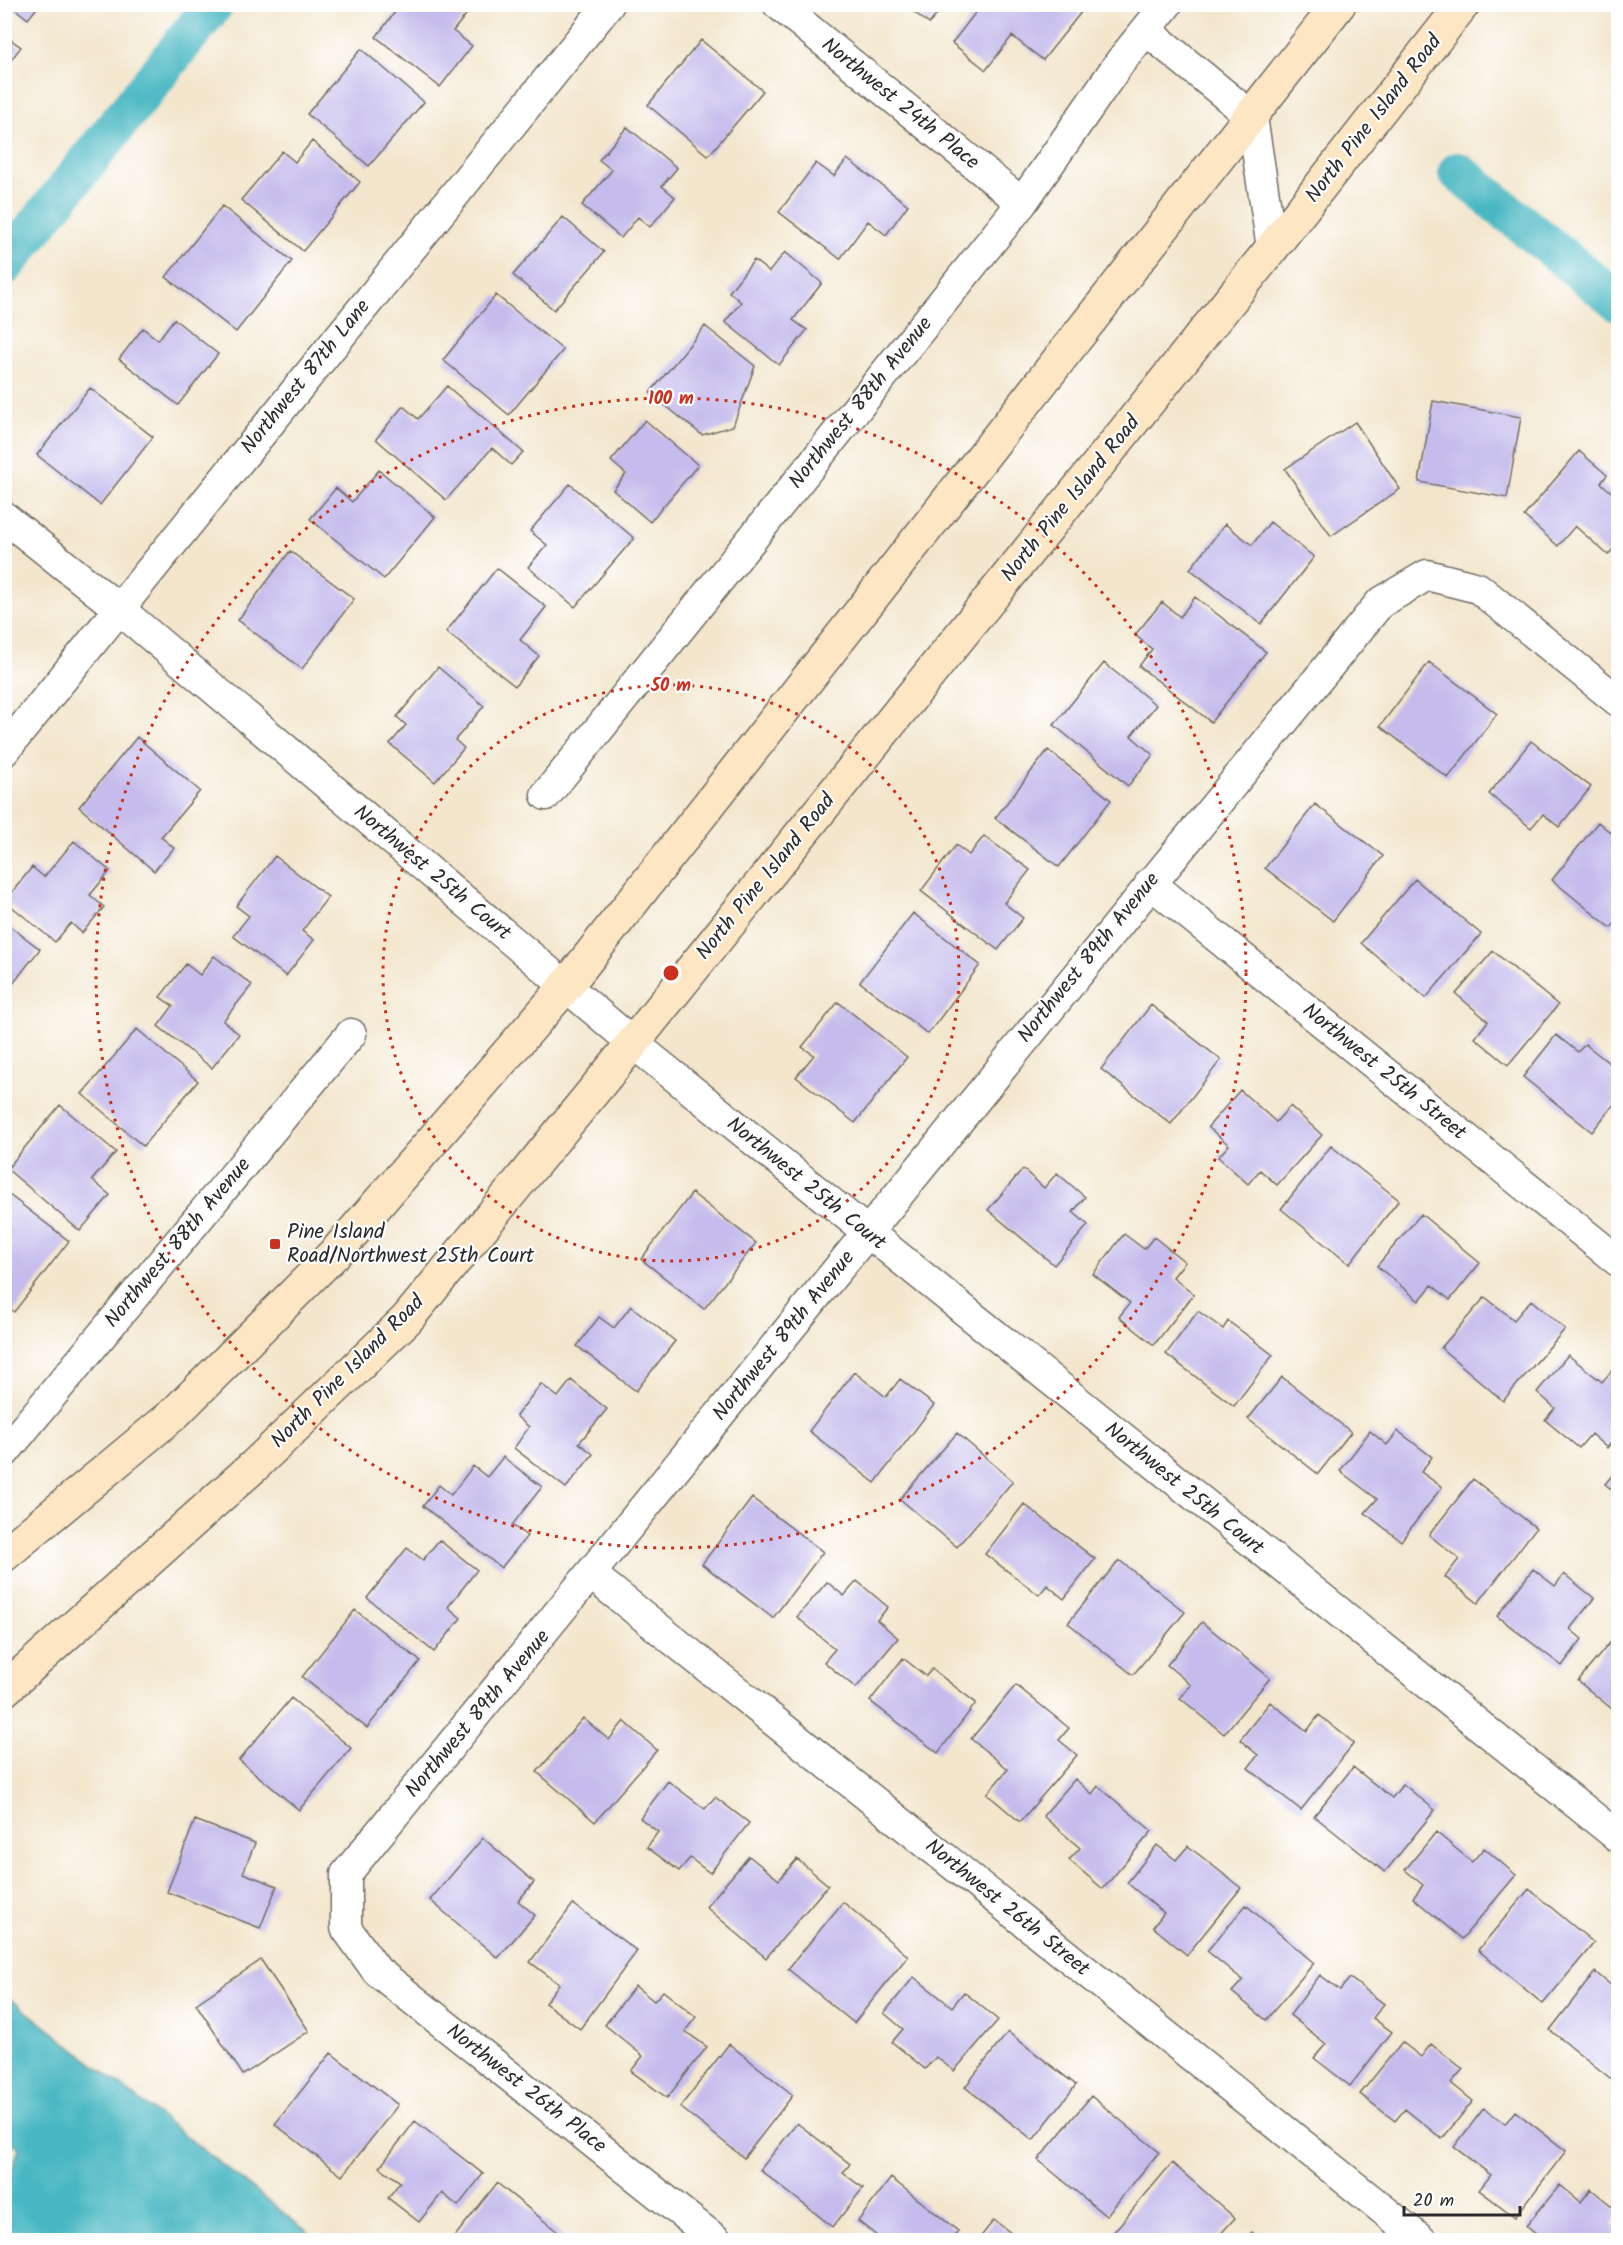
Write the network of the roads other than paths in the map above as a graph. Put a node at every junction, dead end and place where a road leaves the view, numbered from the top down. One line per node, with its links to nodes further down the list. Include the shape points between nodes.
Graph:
1 (609, 4): 11 (street, Northwest 87th Lane)
2 (778, 4): 8 (street, Northwest 24th Place)
3 (1167, 4): 6 (street, Northwest 88th Avenue)
4 (1339, 4): 7 (main road)
5 (1463, 4): 9 (main road, North Pine Island Road)
6 (1146, 30): 7 (street); 8 (street, Northwest 88th Avenue)
7 (1252, 117): 9 (street); 16 (main road)
8 (1022, 203): 14 (street, Northwest 88th Avenue)
9 (1272, 248): 18 (main road, North Pine Island Road)
10 (4, 517): 11 (street, Northwest 25th Court)
11 (118, 608): 13 (street, Northwest 87th Lane); 16 (street, Northwest 25th Court)
12 (1618, 701): 15 (street, Northwest 89th Avenue, via 1478,588 1427,575 1380,603)
13 (4, 751)
14 (546, 795)
15 (1150, 883): 19 (street, Northwest 89th Avenue); 20 (street, Northwest 25th Street)
16 (566, 986): 18 (street, Northwest 25th Court); 22 (main road, via 336,1252 174,1414)
17 (351, 1034): 21 (street, Northwest 88th Avenue)
18 (633, 1043): 19 (street, Northwest 25th Court); 24 (main road, North Pine Island Road, via 407,1319 254,1466)
19 (866, 1234): 23 (street, Northwest 89th Avenue); 25 (street, Northwest 25th Court)
20 (1618, 1261)
21 (4, 1453)
22 (4, 1555)
23 (592, 1575): 26 (street, Northwest 89th Avenue, via 346,1874); 28 (street, Northwest 26th Street)
24 (4, 1690)
25 (1618, 1837)
26 (346, 1928): 27 (street, Northwest 26th Place, via 377,1971)
27 (716, 2241)
28 (1421, 2241)

